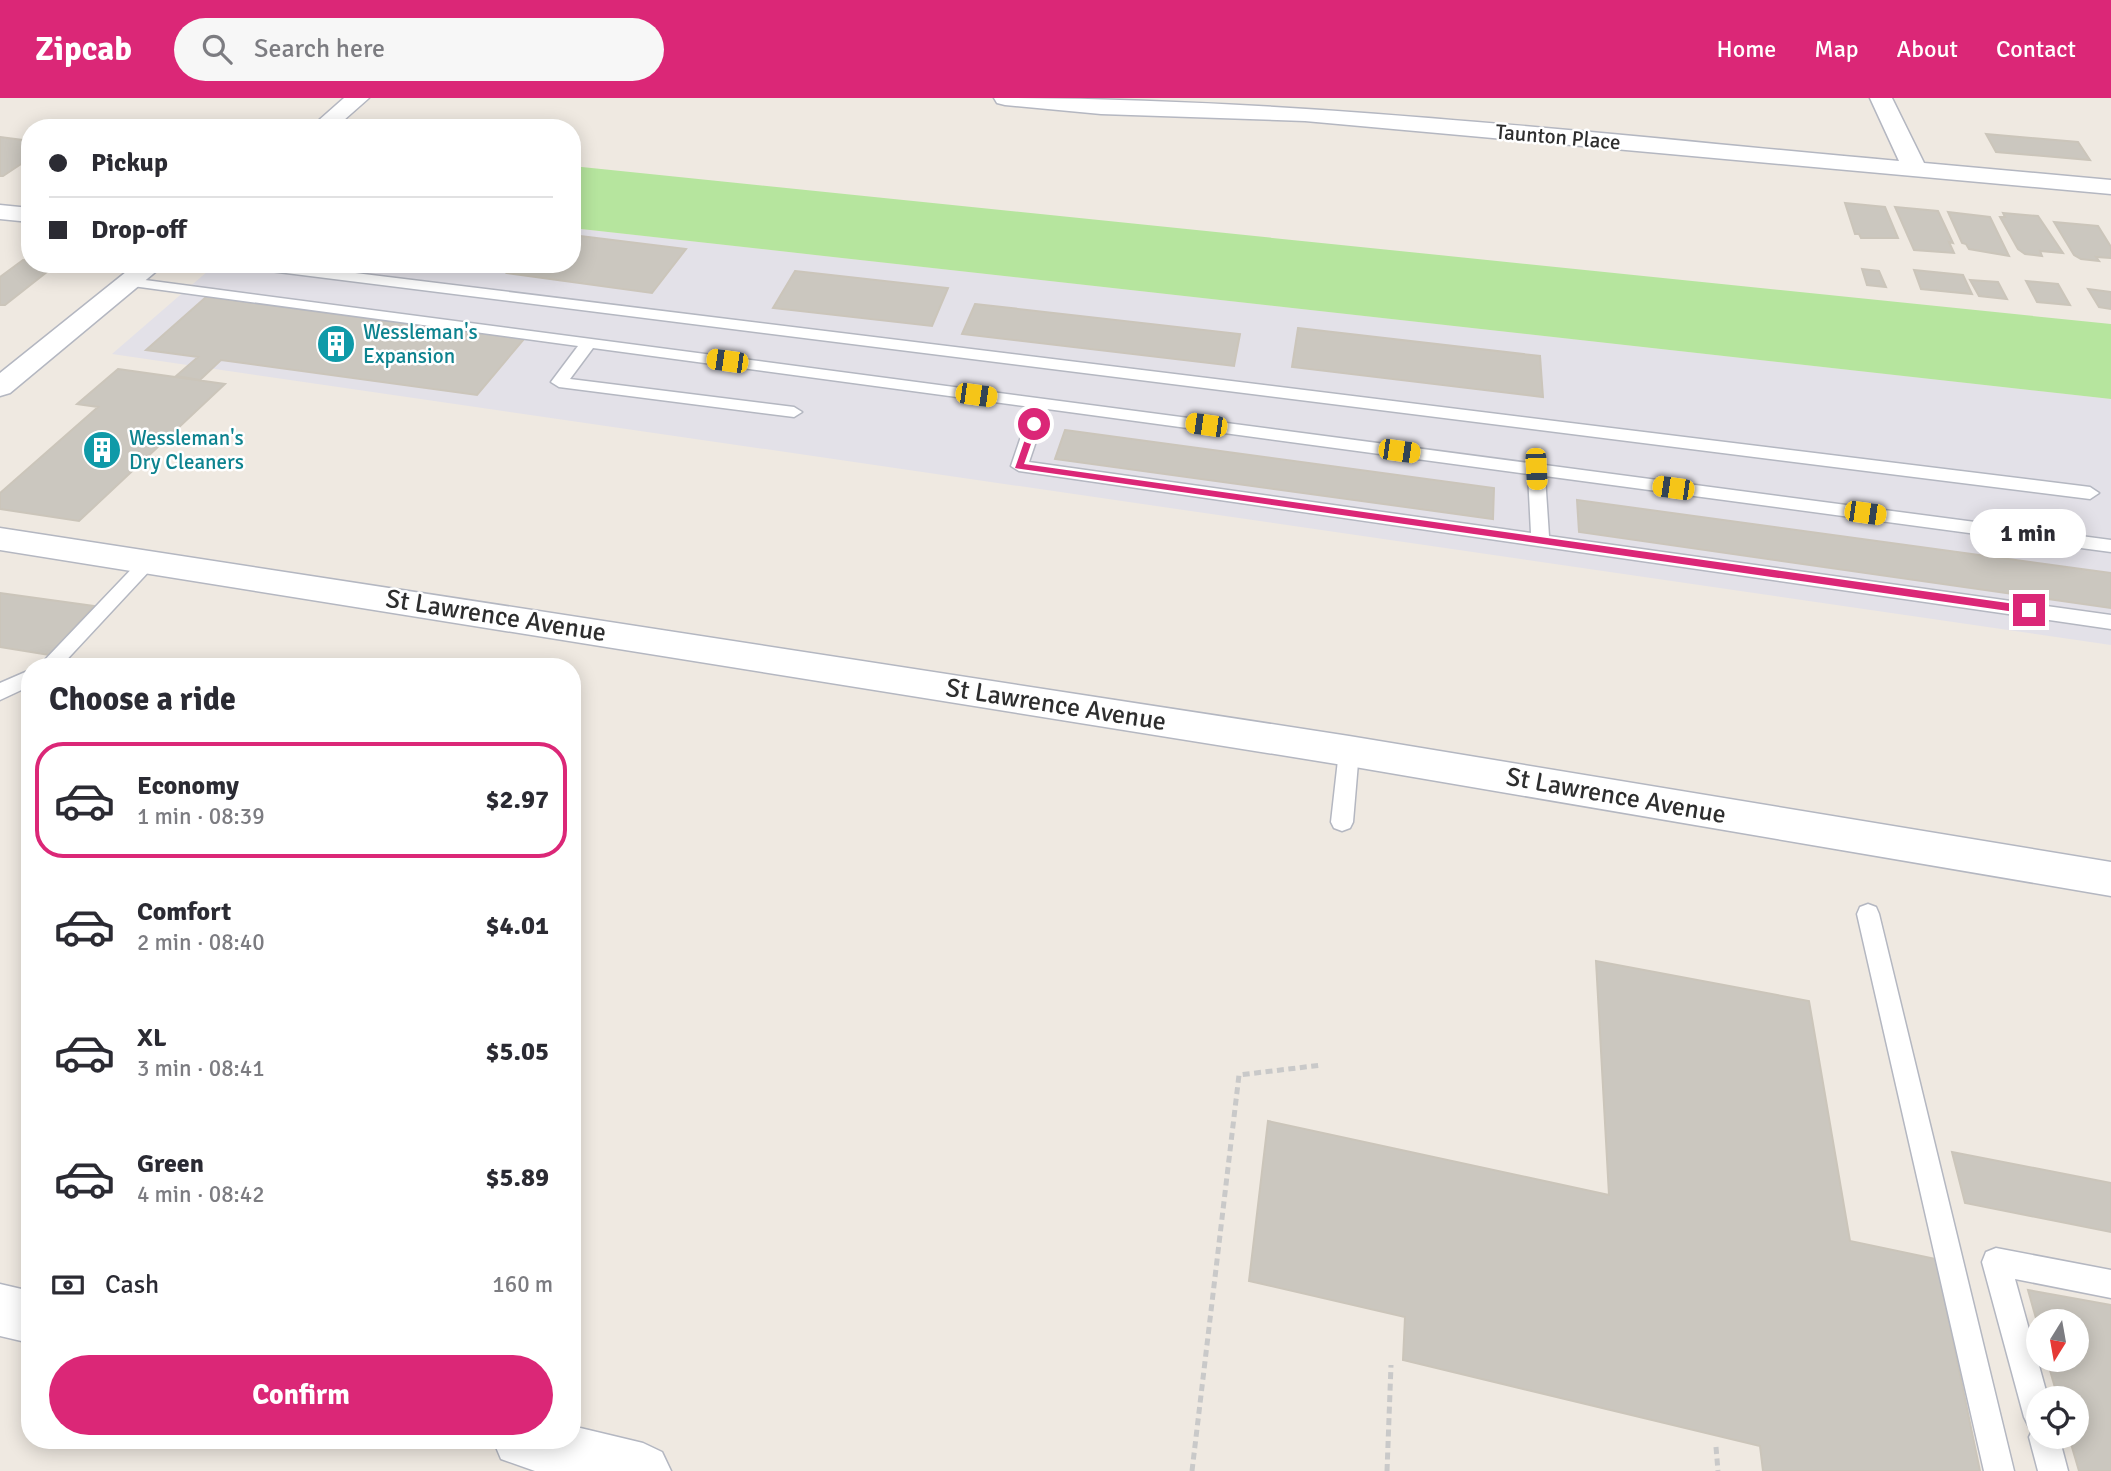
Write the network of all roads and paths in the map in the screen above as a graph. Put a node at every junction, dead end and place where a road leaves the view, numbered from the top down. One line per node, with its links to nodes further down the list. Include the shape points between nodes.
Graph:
1 (358, 98): 5 (street)
2 (1005, 98): 4 (street, Taunton Place, via 1101,107 1305,114)
3 (1881, 98): 6 (street)
4 (1379, 109): 6 (street, Taunton Place)
5 (332, 119)
6 (1914, 169): 7 (street, Taunton Place)
7 (2111, 187)
8 (0, 212): 9 (street)
9 (21, 214)
10 (141, 273): 12 (street)
11 (331, 273): 18 (lane)
12 (130, 282): 13 (lane); 14 (street)
13 (589, 343): 15 (lane); 16 (lane, via 559,382)
14 (0, 387)
15 (1041, 403): 17 (lane); 20 (lane, via 1019,466)
16 (794, 412)
17 (1536, 469): 20 (lane); 21 (lane)
18 (2090, 493)
19 (0, 539): 22 (street, St Lawrence Avenue)
20 (1540, 540): 23 (lane)
21 (2111, 546)
22 (148, 562): 24 (lane); 27 (street, St Lawrence Avenue)
23 (2111, 621)
24 (57, 658)
25 (21, 682): 26 (lane)
26 (0, 692)
27 (1349, 751): 28 (lane); 29 (street, St Lawrence Avenue)
28 (1342, 822)
29 (2111, 879)
30 (1868, 914): 44 (lane)
31 (1322, 1065): 41 (path, via 1239,1075)
32 (2111, 1284): 36 (lane, via 1996,1262)
33 (0, 1310): 34 (street)
34 (21, 1315)
35 (1391, 1365): 42 (path)
36 (2030, 1386)
37 (1716, 1447): 43 (path)
38 (556, 1449): 40 (street)
39 (2047, 1449): 45 (lane)
40 (643, 1471)
41 (1192, 1471)
42 (1387, 1471)
43 (1718, 1471)
44 (1999, 1471)
45 (2053, 1471)

